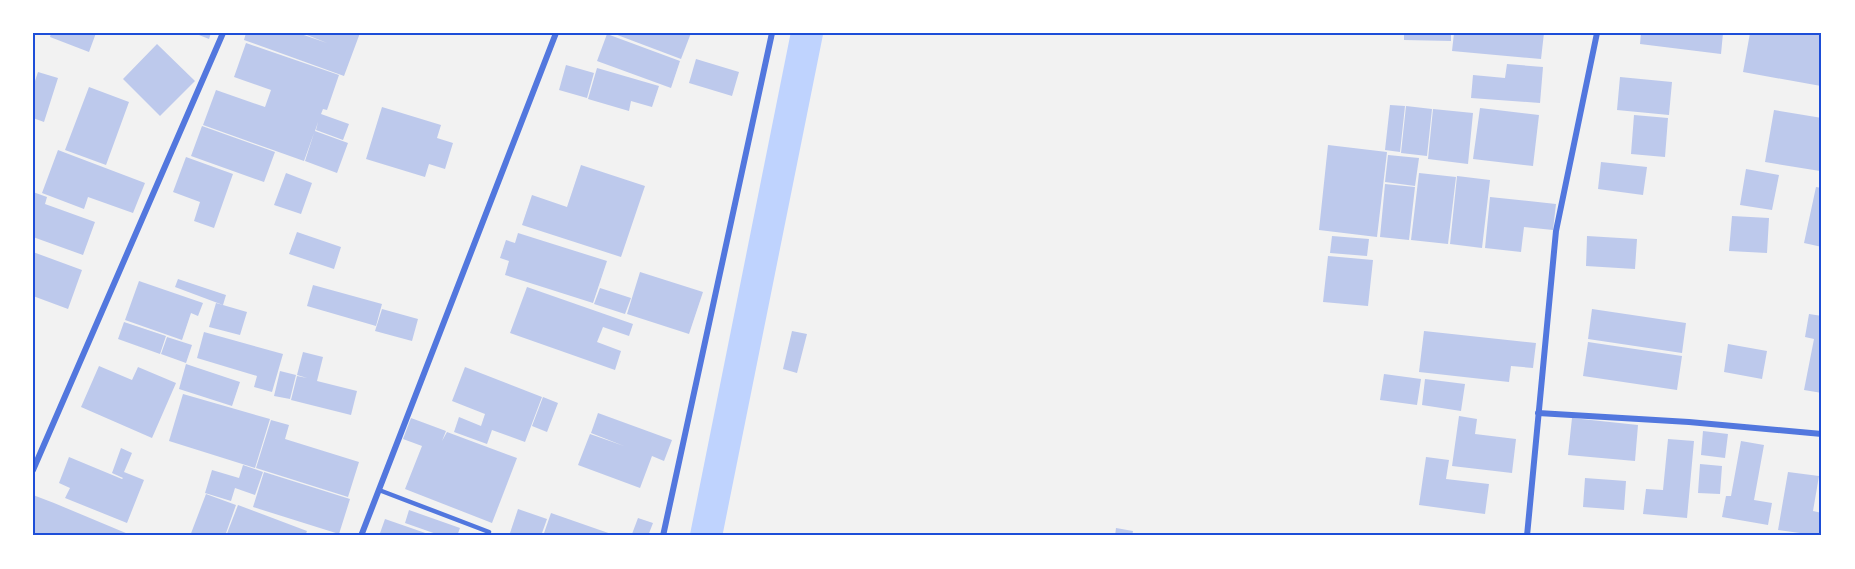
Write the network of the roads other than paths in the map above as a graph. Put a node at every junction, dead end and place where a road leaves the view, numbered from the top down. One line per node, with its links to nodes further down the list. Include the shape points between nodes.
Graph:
1 (223, 33): 7 (street)
2 (556, 33): 8 (street)
3 (772, 33): 11 (street)
4 (1597, 33): 5 (street, via 1556,231)
5 (1538, 413): 6 (street); 12 (street)
6 (1822, 434)
7 (33, 470)
8 (380, 489): 9 (lane); 10 (street)
9 (489, 532)
10 (362, 536)
11 (663, 536)
12 (1527, 536)

